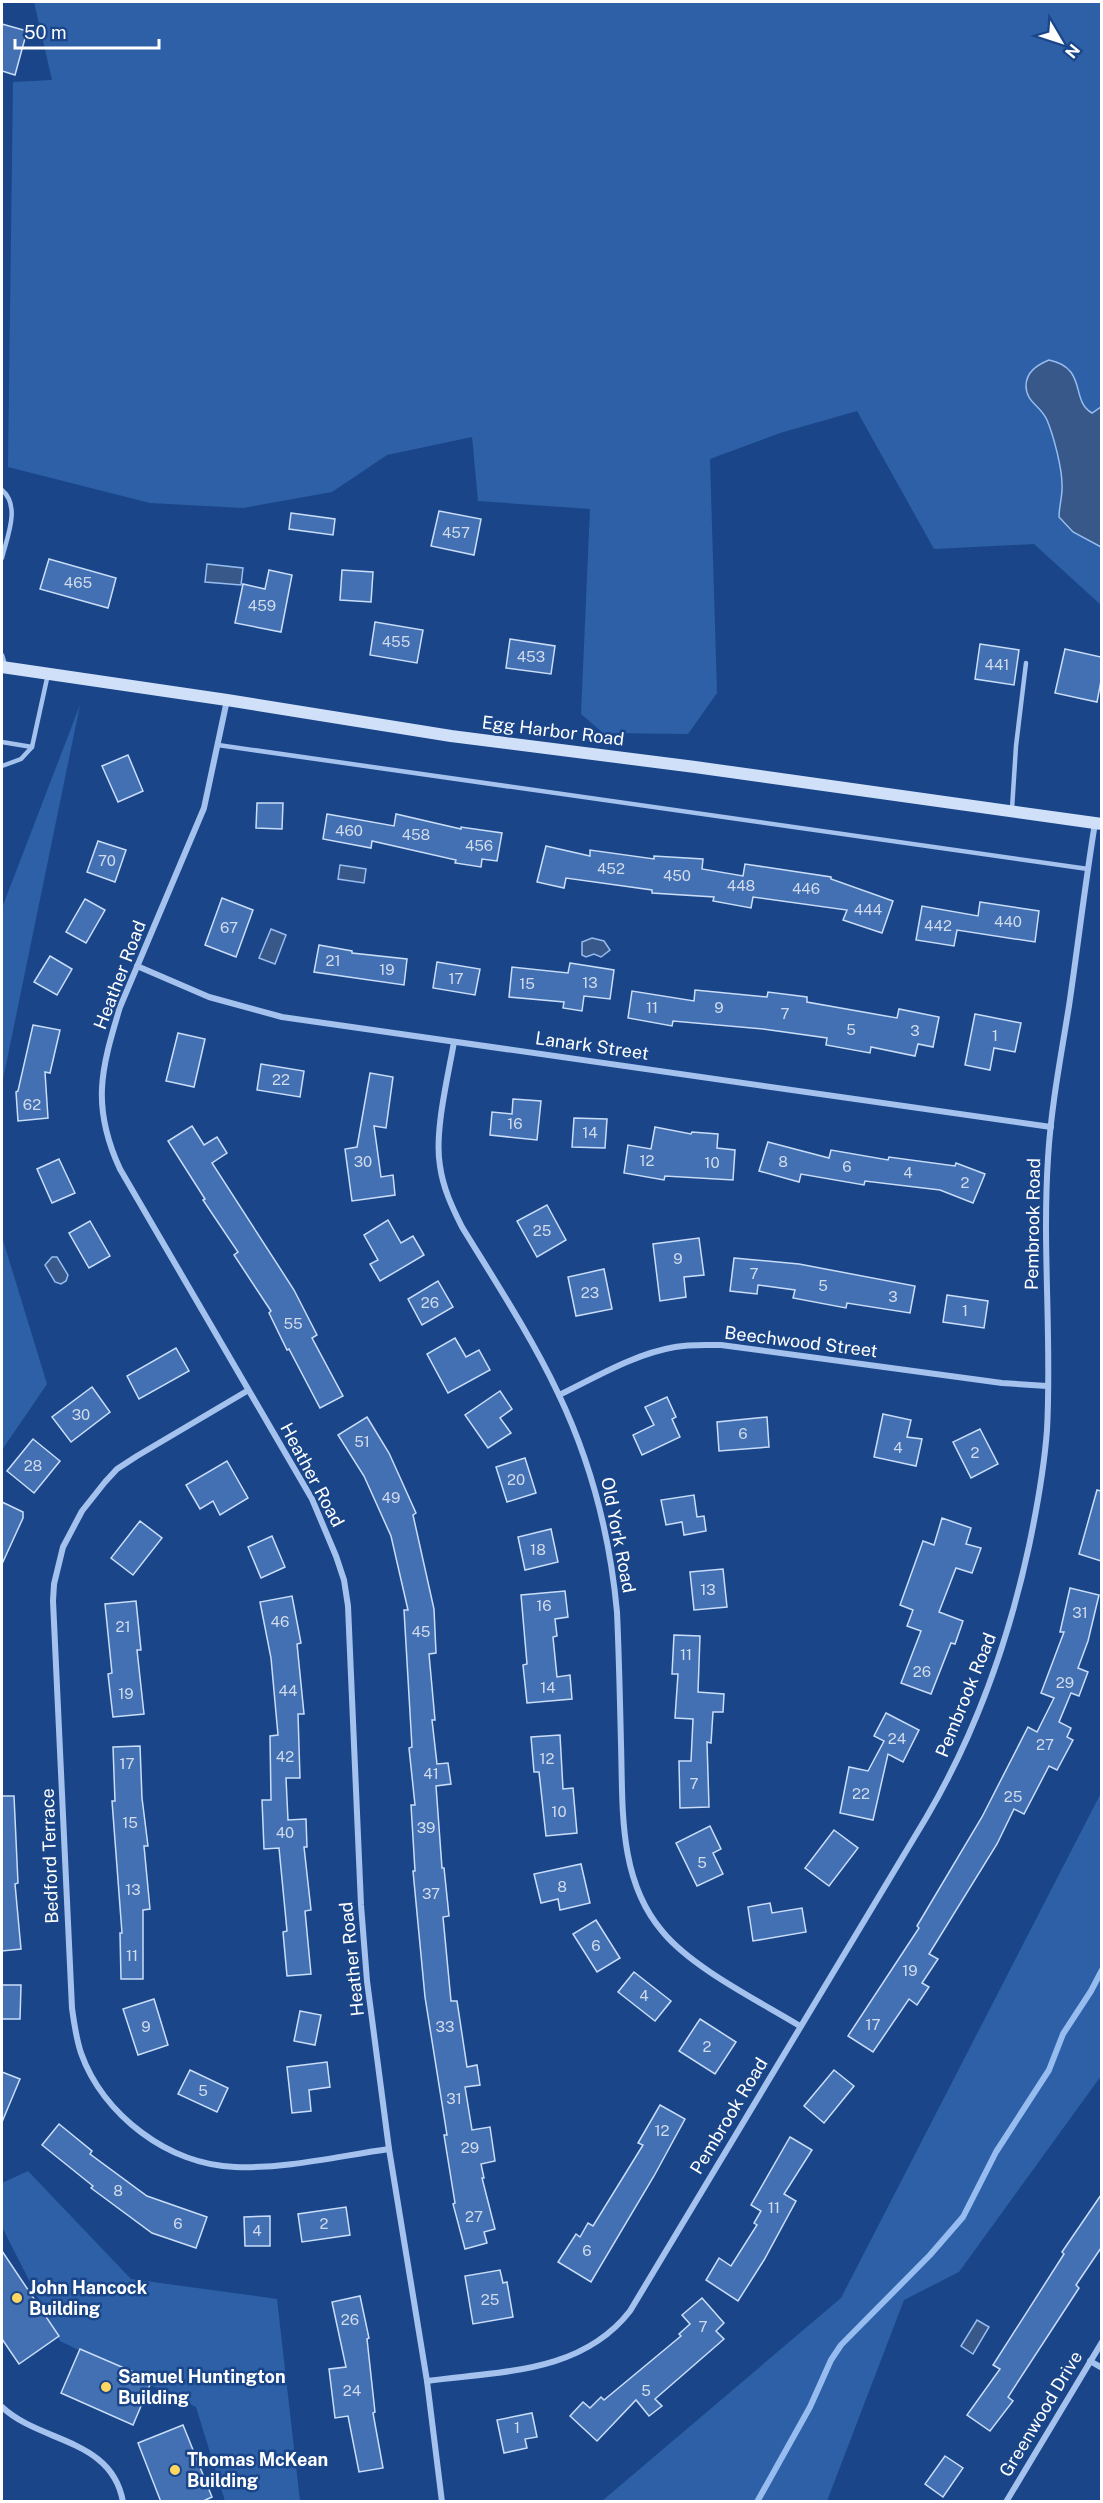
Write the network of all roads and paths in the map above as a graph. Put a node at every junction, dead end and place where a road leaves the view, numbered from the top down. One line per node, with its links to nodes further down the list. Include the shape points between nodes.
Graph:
1 (2, 490): 2 (lane, via 10,499 12,512)
2 (2, 558)
3 (2, 655): 5 (lane)
4 (1026, 663): 12 (lane)
5 (4, 668): 6 (main road, Egg Harbor Road)
6 (48, 675): 7 (main road, Egg Harbor Road); 10 (lane)
7 (227, 699): 9 (street, Heather Road); 12 (main road, Egg Harbor Road, via 451,736)
8 (2, 742): 10 (lane)
9 (218, 745): 14 (lane); 15 (street, Heather Road, via 204,808)
10 (32, 747): 11 (lane, via 21,759)
11 (2, 766)
12 (1012, 812): 13 (main road, Egg Harbor Road)
13 (1098, 824): 14 (street, Pembrook Road)
14 (1088, 869): 17 (street, Pembrook Road)
15 (137, 966): 16 (street, Lanark Street, via 210,997 258,1012); 19 (street, Heather Road, via 112,1033 100,1088 108,1141)
16 (454, 1042): 17 (street, Lanark Street); 20 (street, Old York Road, via 441,1120 439,1164 444,1184 451,1207)
17 (1051, 1127): 18 (street, Pembrook Road, via 1046,1254)
18 (1047, 1386): 20 (street, Beechwood Street, via 698,1345 648,1354); 21 (street, Pembrook Road, via 1047,1430 1035,1517 1007,1635 980,1714 945,1786)
19 (247, 1391): 22 (street, Heather Road, via 312,1499 344,1580 367,1981); 22 (street, Bedford Terrace, via 117,1469 82,1511 60,1556 54,1601 76,2033 82,2055 120,2115 171,2151 231,2167 255,2167)
20 (559, 1395): 21 (street, Old York Road, via 590,1472 614,1582 623,1821 635,1882 650,1913 676,1946)
21 (800, 2026): 26 (street, Pembrook Road, via 630,2311 616,2328 565,2360)
22 (389, 2149): 26 (street, Heather Road)
23 (1101, 2342): 24 (street, Greenwood Drive)
24 (1090, 2361): 25 (street); 30 (street, Greenwood Drive)
25 (1101, 2368)
26 (427, 2381): 29 (street, Heather Road)
27 (2, 2408): 28 (street, via 24,2424 88,2450 108,2470)
28 (123, 2502)
29 (442, 2502)
30 (1006, 2502)

